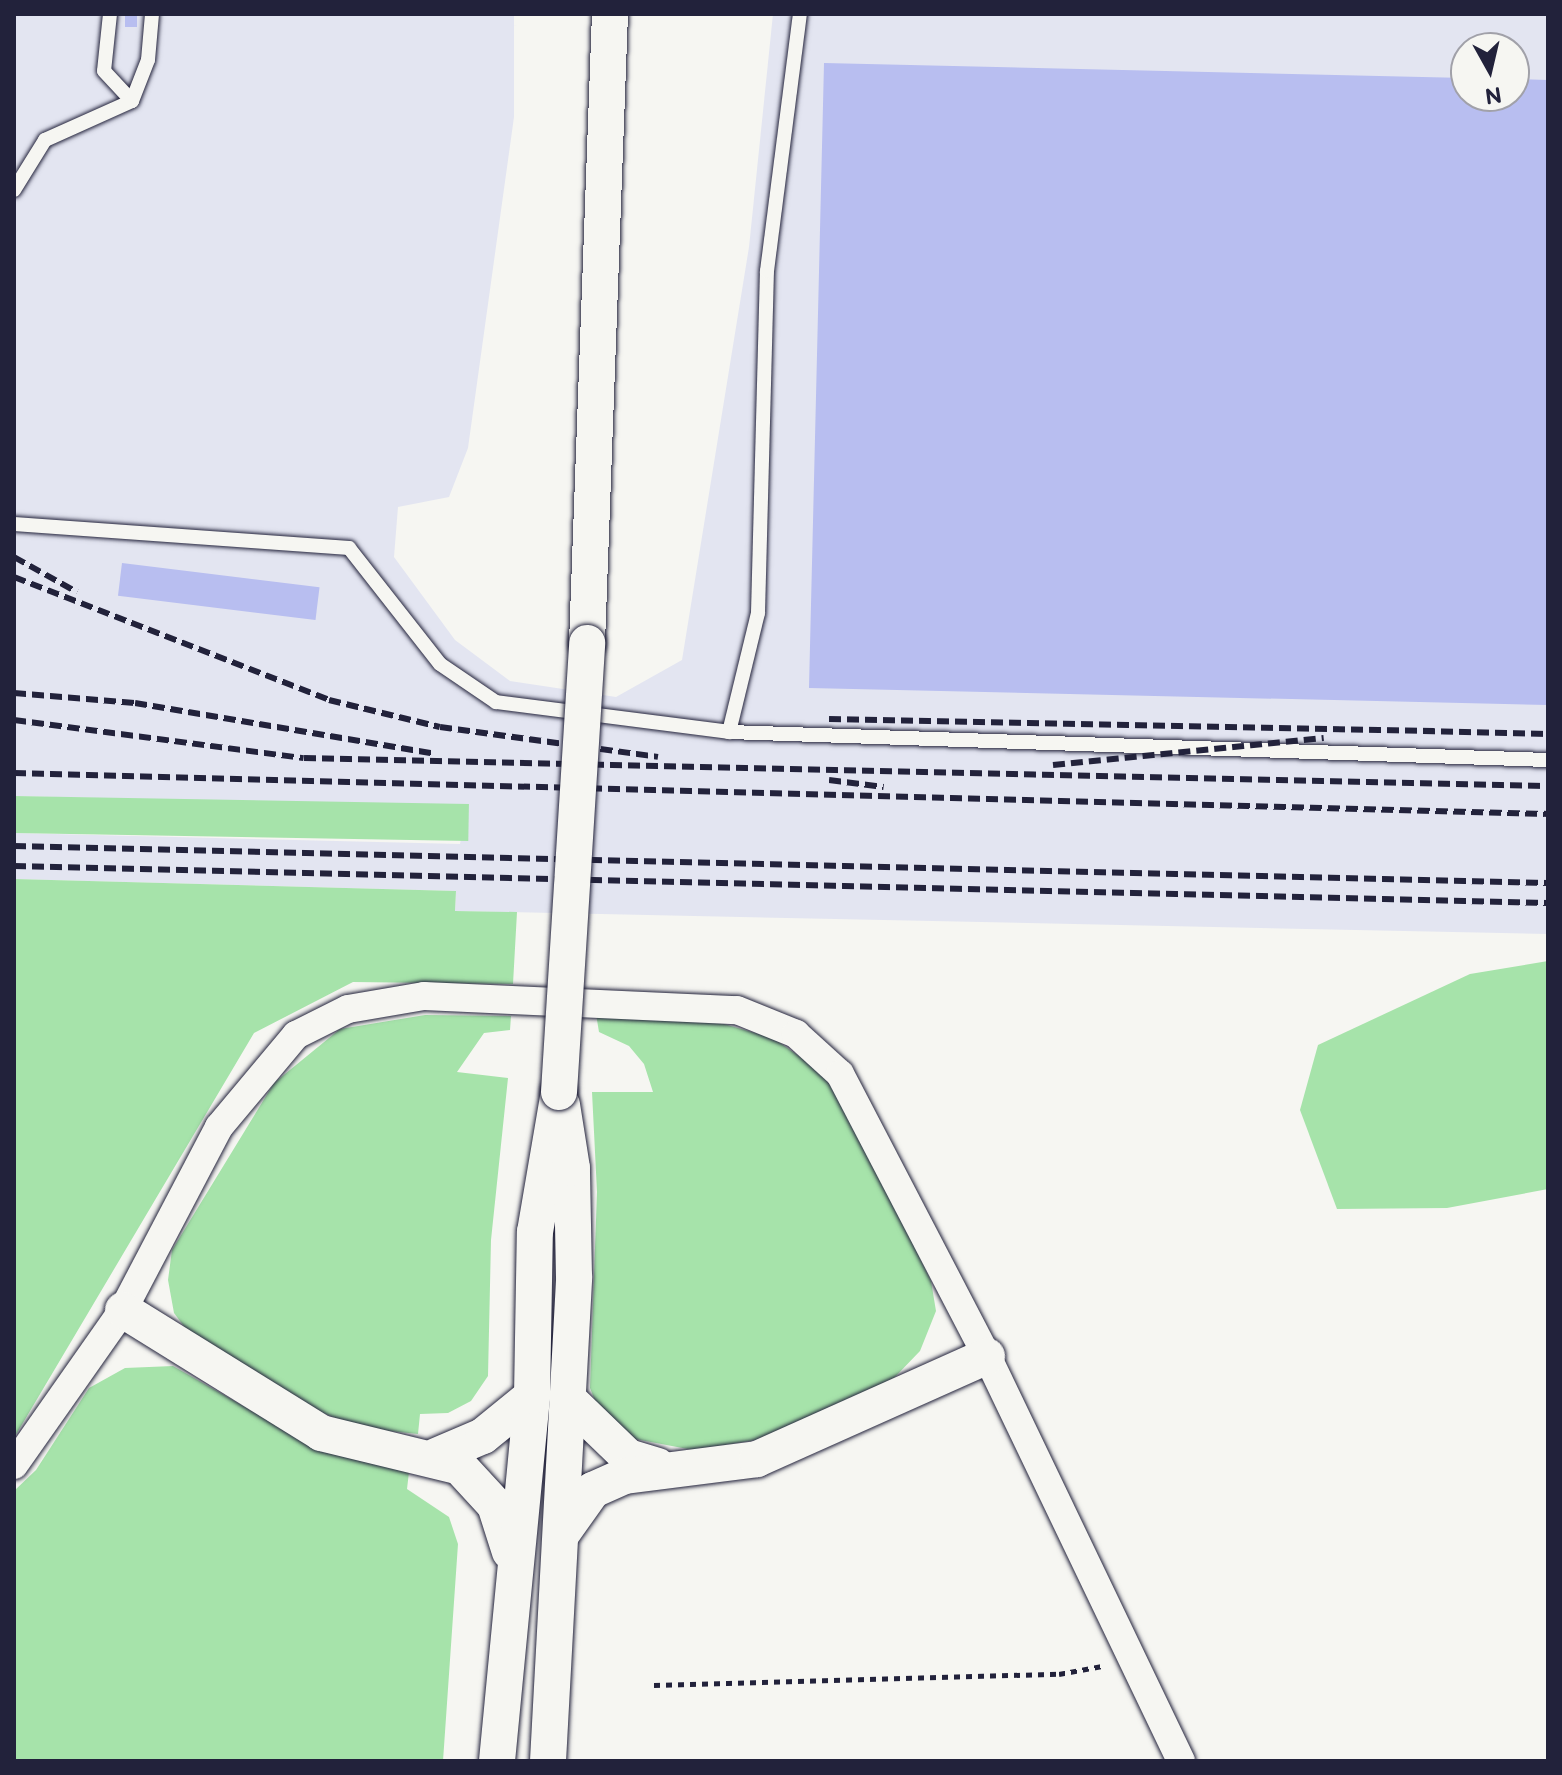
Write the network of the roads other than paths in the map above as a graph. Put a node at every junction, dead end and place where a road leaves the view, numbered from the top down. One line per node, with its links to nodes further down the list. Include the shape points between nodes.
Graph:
1 (110, 14): 5 (lane, via 104,71)
2 (152, 14): 5 (lane, via 148,60)
3 (800, 14): 8 (lane, via 767,271 758,613)
4 (613, 18): 10 (street, bridge, via 587,643)
5 (132, 101): 6 (lane, via 45,140)
6 (14, 190)
7 (14, 524): 8 (lane, via 349,548 440,664 496,702)
8 (729, 732): 9 (lane)
9 (1548, 760)
10 (559, 1092): 13 (street, via 535,1232); 14 (street, via 573,1190)
11 (123, 1310): 12 (street, via 219,1127 296,1035 348,1009 424,996 658,1005 737,1010 796,1034 840,1074); 15 (street, via 321,1433); 16 (street)
12 (987, 1356): 17 (street, via 757,1459); 22 (street)
13 (532, 1396): 15 (street, via 483,1436); 19 (street)
14 (570, 1401): 17 (street, via 628,1457); 18 (street)
15 (436, 1456): 19 (street, via 473,1476 491,1498)
16 (14, 1465)
17 (658, 1466): 18 (street, via 593,1490)
18 (563, 1532): 21 (street)
19 (514, 1576): 20 (street)
20 (497, 1761)
21 (548, 1761)
22 (1181, 1761)

